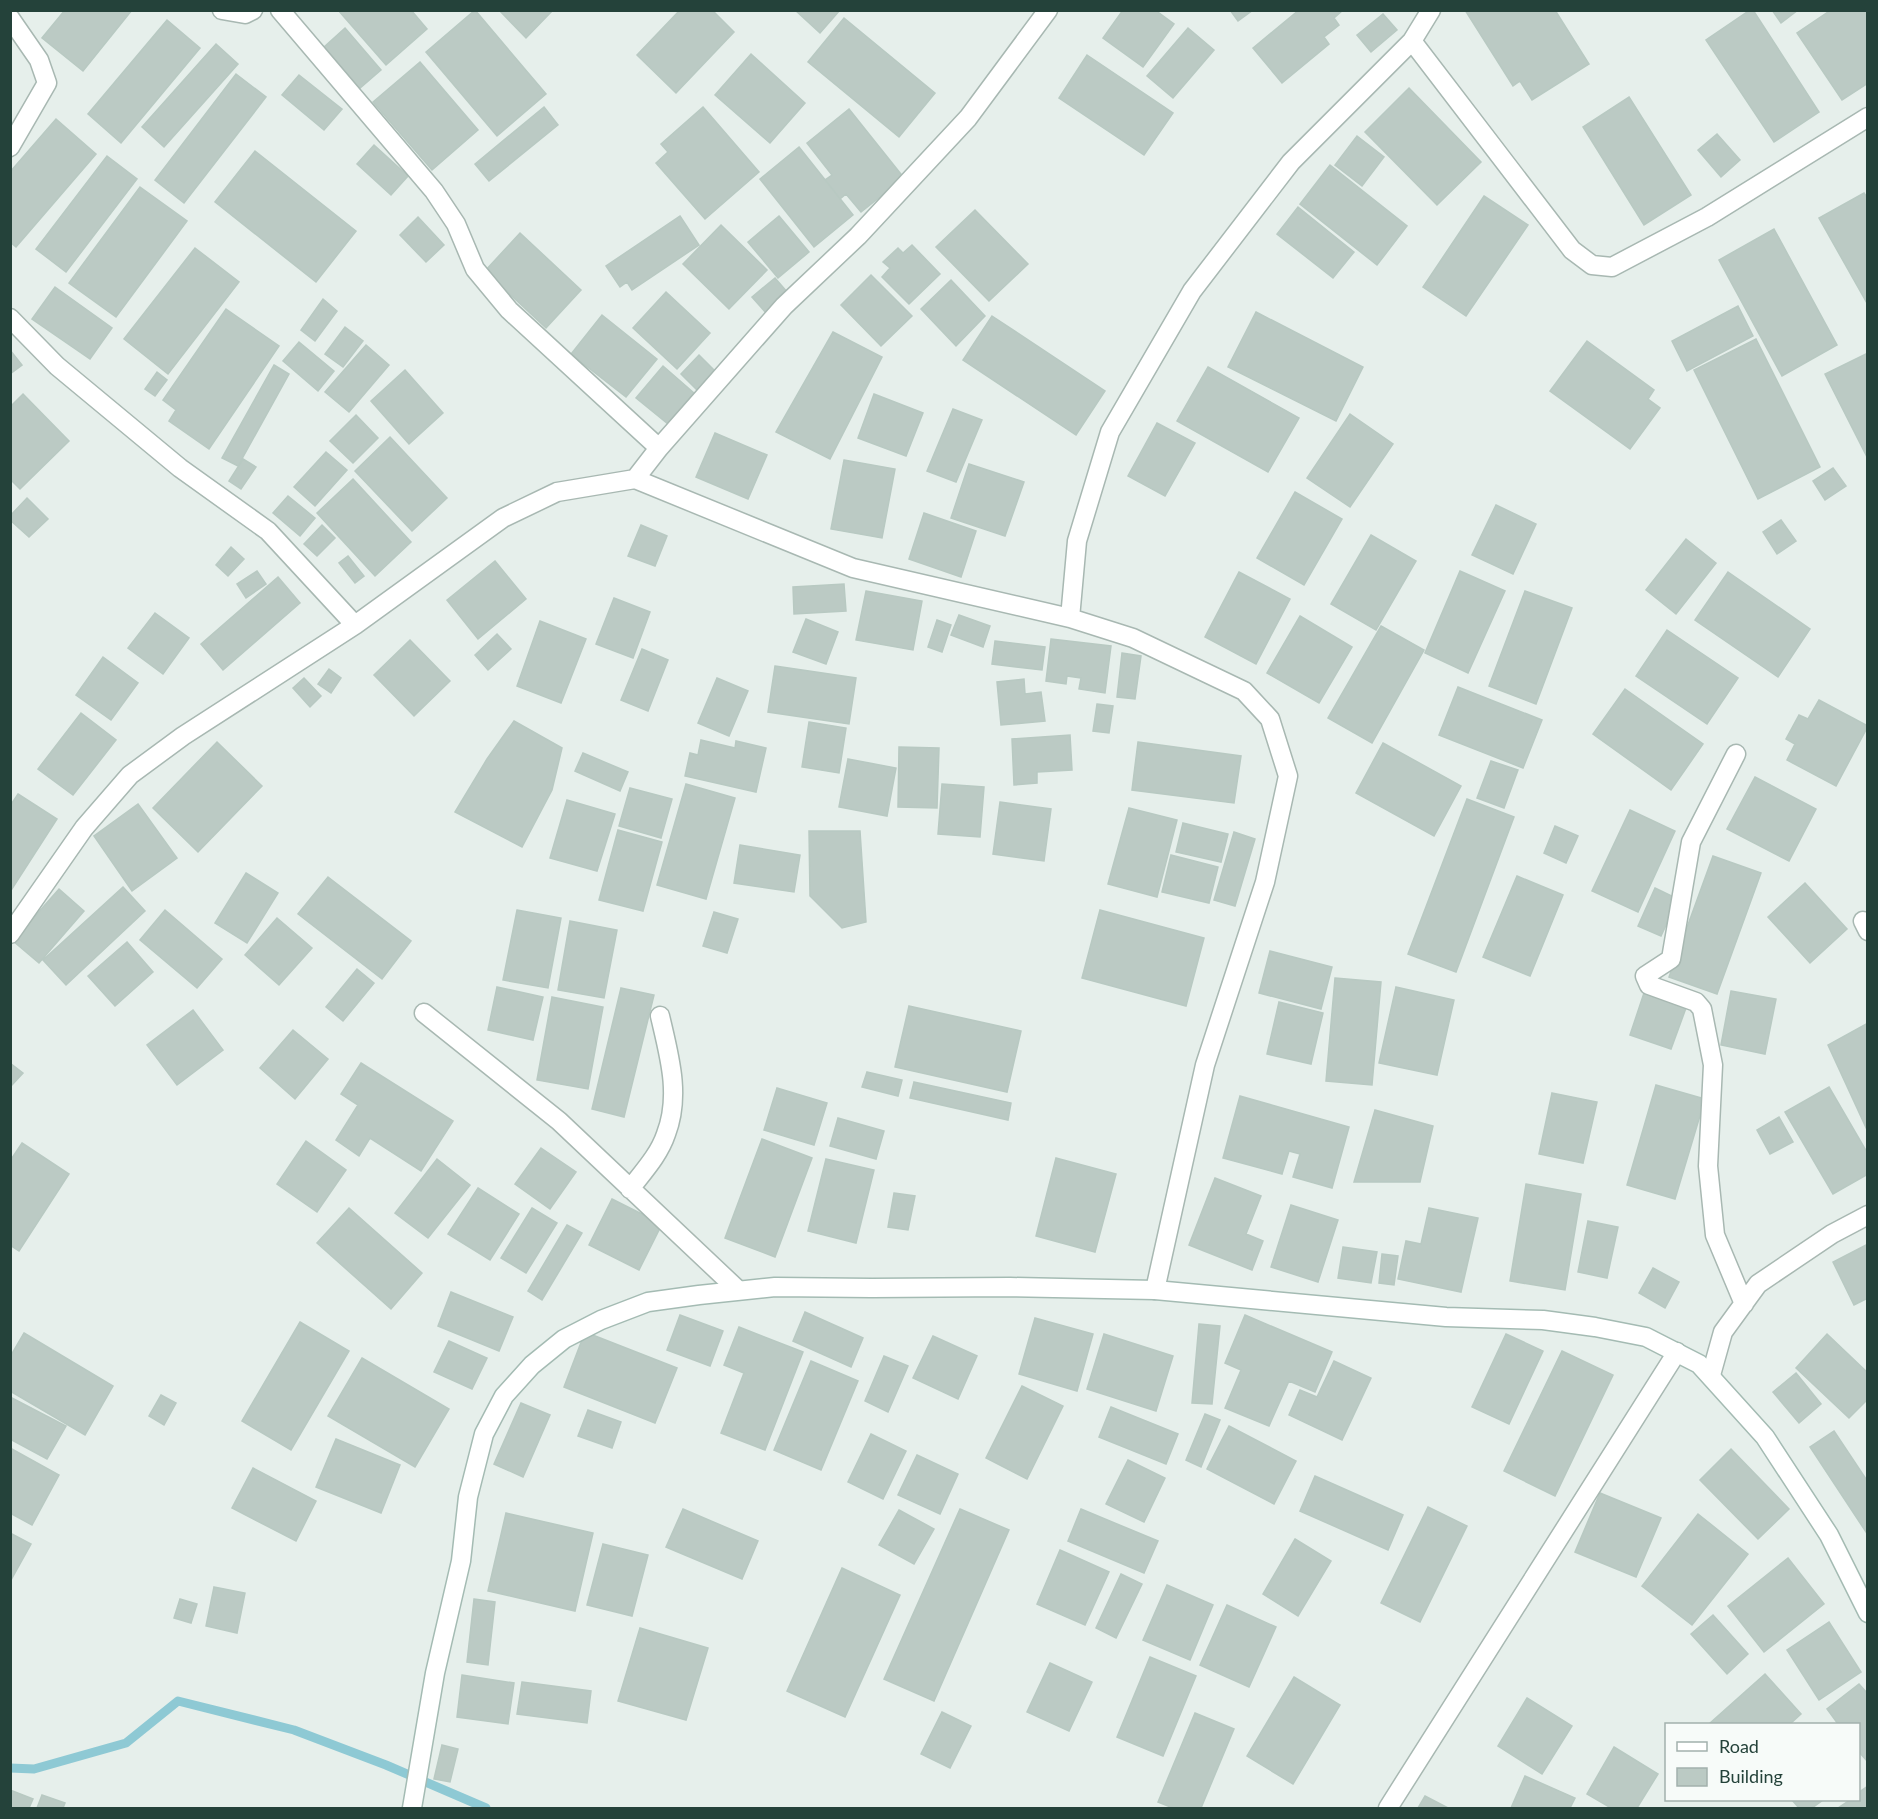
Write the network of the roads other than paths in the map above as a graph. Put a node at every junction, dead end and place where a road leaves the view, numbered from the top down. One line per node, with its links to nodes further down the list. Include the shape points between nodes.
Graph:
1 (222, 10): 2 (street, via 245,14)
2 (253, 10)
3 (280, 10): 11 (street, via 434,191 456,224 475,269 509,310)
4 (1048, 10): 11 (street, via 968,118 858,236 784,306)
5 (1431, 10): 7 (street)
6 (10, 18): 9 (street, via 39,60 47,83)
7 (1412, 41): 8 (street, via 1572,250 1592,265 1612,267 1696,222); 13 (street, via 1291,162 1192,291 1110,432 1077,541)
8 (1868, 117)
9 (10, 147)
10 (10, 318): 14 (street, via 57,366 180,468 268,531)
11 (659, 448): 12 (street)
12 (635, 479): 13 (street, via 854,568); 14 (street, via 557,492 503,518)
13 (1070, 618): 22 (street, via 1133,638 1244,691 1270,719 1288,776 1265,882 1205,1065)
14 (355, 625): 16 (street, via 183,736 130,775 84,828)
15 (1736, 754): 23 (street, via 1691,842 1671,959 1645,976 1649,985 1696,1002 1702,1009 1713,1065 1708,1166 1715,1235)
16 (10, 934)
17 (424, 1013): 19 (street, via 559,1121)
18 (660, 1016): 19 (street, via 671,1062 674,1100 666,1135)
19 (630, 1189): 21 (street)
20 (1868, 1215): 23 (street, via 1832,1234 1758,1284)
21 (738, 1290): 22 (street); 27 (street, via 648,1302 601,1320 564,1339 532,1365 504,1396 484,1434 468,1497 460,1561 435,1673)
22 (1155, 1290): 24 (street, via 1446,1317 1543,1320 1646,1337)
23 (1744, 1304): 25 (street, via 1723,1332)
24 (1677, 1352): 25 (street); 28 (street)
25 (1711, 1375): 26 (street, via 1787,1468 1828,1535)
26 (1868, 1613)
27 (412, 1809)
28 (1388, 1809)

